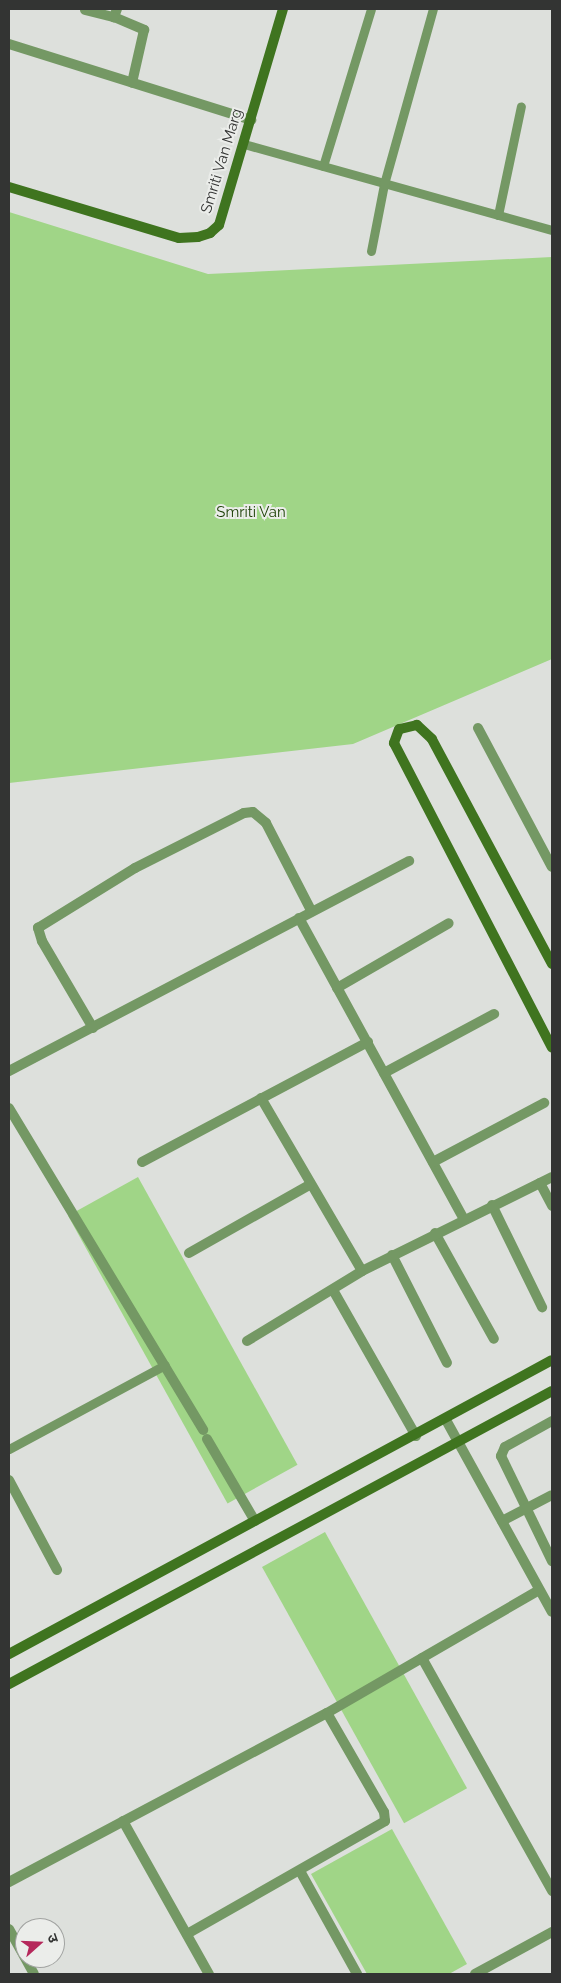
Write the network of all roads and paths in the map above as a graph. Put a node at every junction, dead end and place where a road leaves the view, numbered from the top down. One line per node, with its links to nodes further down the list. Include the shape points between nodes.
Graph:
1 (283, 9): 9 (street, Smriti Van Marg)
2 (371, 9): 11 (lane)
3 (434, 9): 12 (lane)
4 (85, 10): 5 (street)
5 (116, 13): 7 (street, via 144,30)
6 (9, 44): 7 (street)
7 (132, 83): 9 (street)
8 (521, 106): 14 (lane)
9 (251, 120): 10 (street, Smriti Van Marg)
10 (244, 144): 11 (lane); 13 (street, Smriti Van Marg, via 219,225 198,238 180,238)
11 (323, 166): 12 (lane)
12 (384, 184): 14 (lane); 16 (lane)
13 (9, 187)
14 (498, 215): 15 (lane)
15 (552, 230)
16 (371, 251)
17 (478, 728): 19 (street)
18 (409, 861): 20 (street)
19 (552, 867)
20 (311, 910): 21 (street); 26 (street, via 266,823 253,812 244,813 135,868 38,928 42,941)
21 (299, 918): 24 (street); 26 (street)
22 (449, 923): 24 (street)
23 (552, 964): 28 (street, via 432,739 417,725 398,729 394,743)
24 (337, 988): 27 (street)
25 (494, 1014): 30 (street)
26 (93, 1028): 29 (street)
27 (368, 1042): 30 (street); 31 (street)
28 (552, 1048)
29 (9, 1071)
30 (384, 1073): 35 (street)
31 (261, 1098): 34 (street); 38 (street)
32 (544, 1103): 35 (street)
33 (9, 1108): 52 (street)
34 (142, 1162)
35 (433, 1162): 41 (street)
36 (552, 1177): 37 (street)
37 (540, 1183): 39 (street); 40 (street)
38 (309, 1185): 43 (street); 45 (street)
39 (492, 1205): 41 (street); 47 (street)
40 (552, 1206)
41 (464, 1219): 42 (street)
42 (435, 1233): 44 (street); 48 (street)
43 (190, 1253)
44 (392, 1255): 45 (street); 51 (street)
45 (362, 1271): 46 (street)
46 (333, 1290): 49 (street); 56 (street)
47 (542, 1307)
48 (494, 1339)
49 (247, 1341)
50 (552, 1360): 54 (street)
51 (447, 1363)
52 (166, 1365): 58 (lane); 62 (street)
53 (552, 1390): 57 (street)
54 (446, 1420): 56 (street); 57 (street)
55 (552, 1420): 61 (street, via 505,1447 502,1456)
56 (416, 1436): 62 (street)
57 (459, 1443): 63 (street); 70 (street)
58 (9, 1449)
59 (9, 1480): 65 (street)
60 (552, 1494): 61 (street)
61 (526, 1509): 63 (street); 64 (street)
62 (256, 1521): 68 (street)
63 (502, 1521): 66 (street)
64 (552, 1561)
65 (57, 1570)
66 (540, 1590): 67 (street); 69 (street)
67 (552, 1612)
68 (9, 1654)
69 (422, 1658): 71 (street); 75 (street)
70 (9, 1684)
71 (327, 1713): 72 (street); 73 (street, via 384,1812 385,1821)
72 (123, 1821): 74 (street); 78 (street)
73 (300, 1871): 78 (street); 81 (street)
74 (9, 1882)
75 (552, 1891)
76 (9, 1928): 79 (street)
77 (552, 1932): 82 (street)
78 (187, 1934): 80 (street)
79 (34, 1974)
80 (210, 1974)
81 (357, 1974)
82 (475, 1974)

